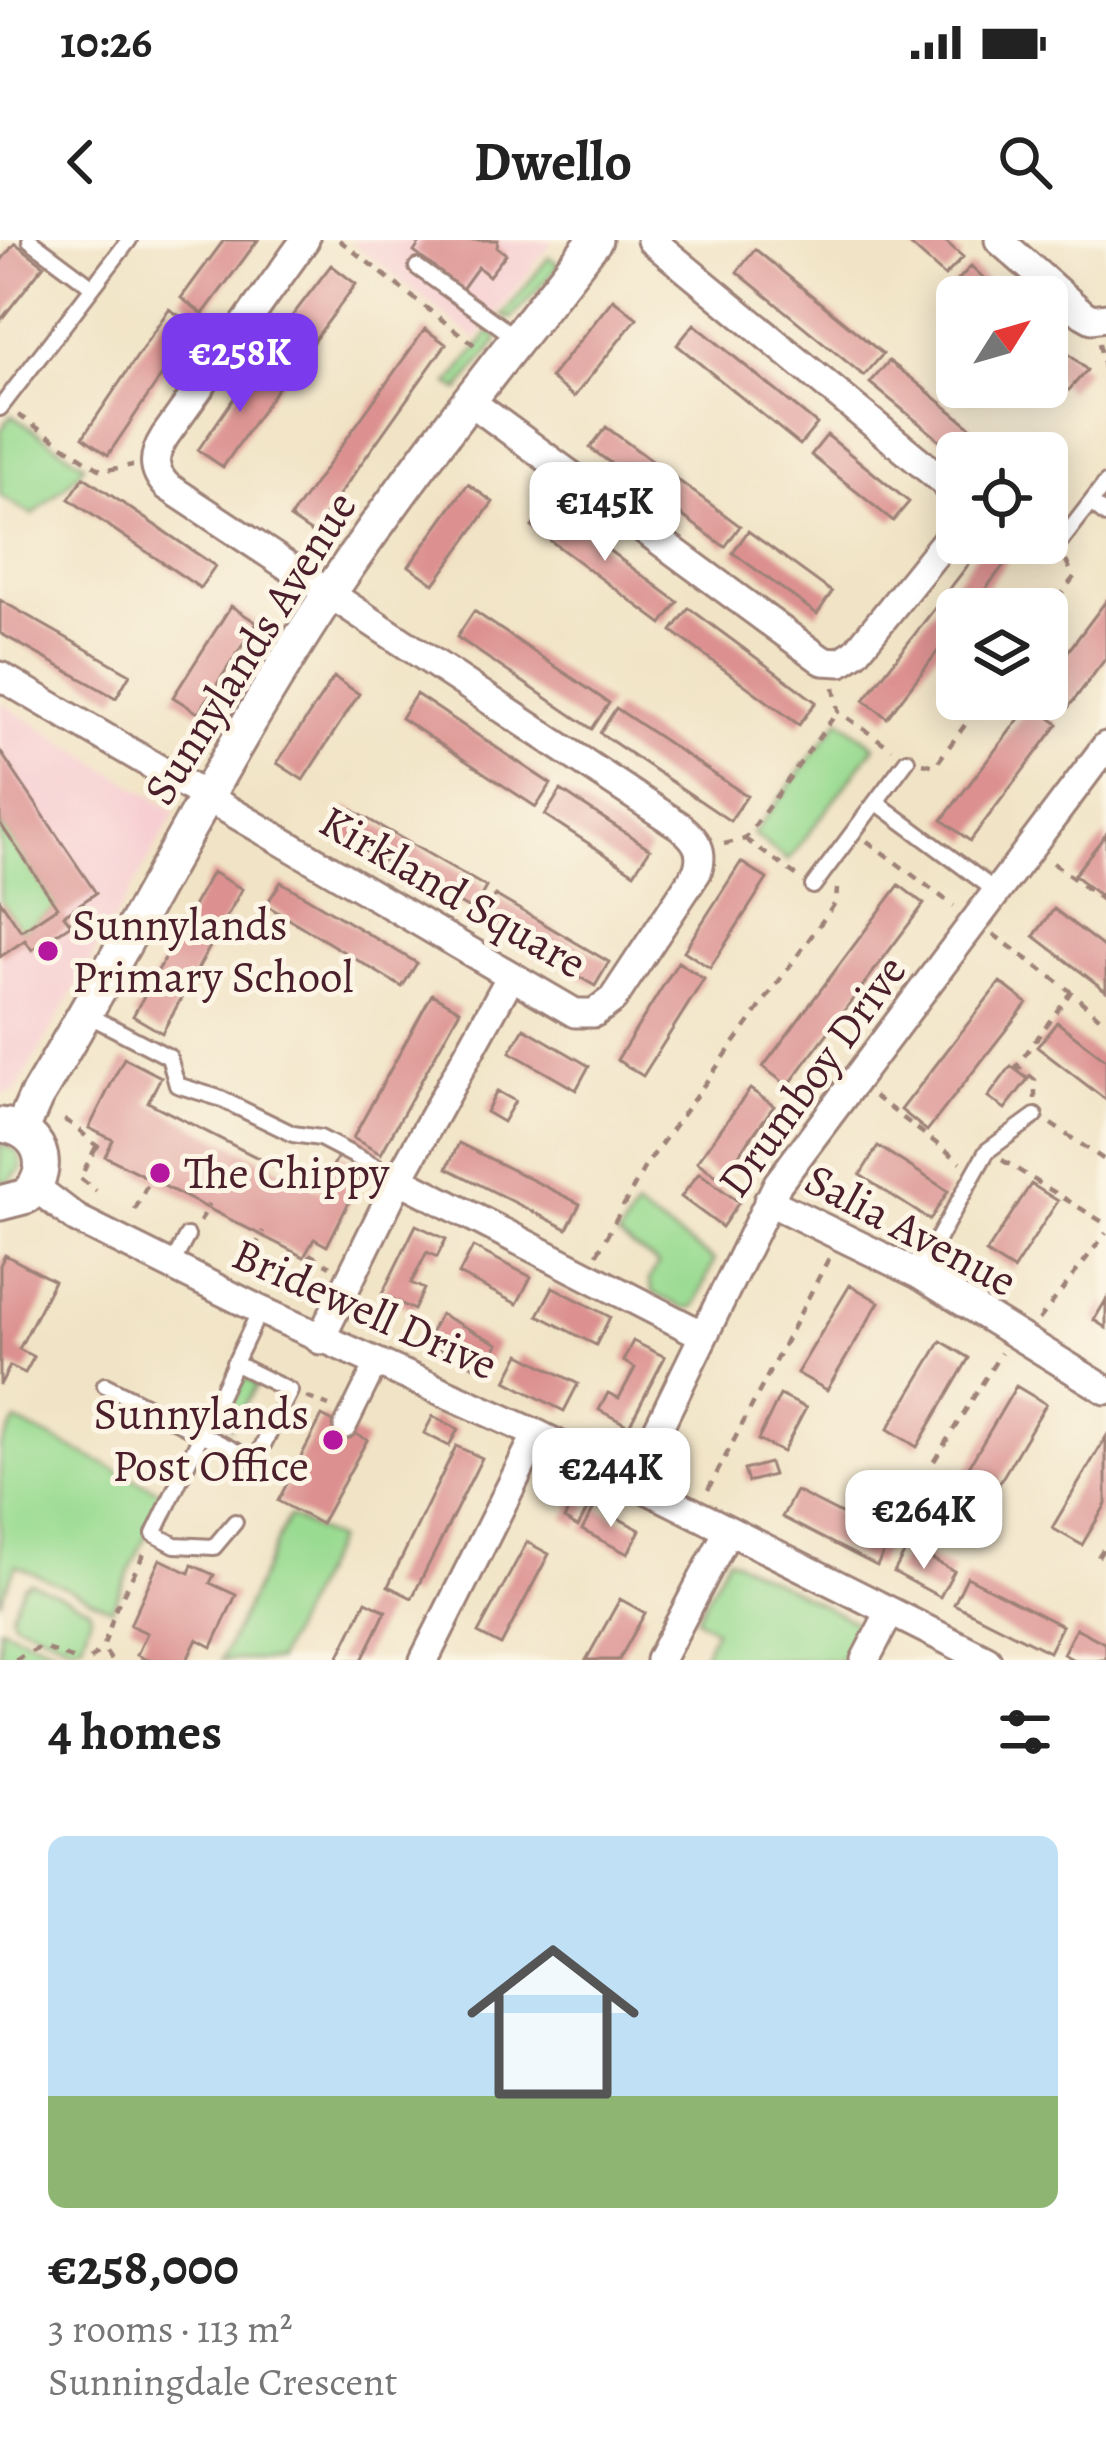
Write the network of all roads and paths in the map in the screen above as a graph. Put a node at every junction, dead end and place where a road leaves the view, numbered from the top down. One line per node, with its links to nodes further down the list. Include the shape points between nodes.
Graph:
1 (30, 240): 9 (lane)
2 (129, 240): 9 (lane)
3 (305, 240): 15 (street)
4 (339, 240): 11 (path)
5 (595, 240): 11 (street, Sunnylands Avenue)
6 (651, 240): 16 (street)
7 (999, 240): 10 (street, via 1077,310)
8 (417, 267): 11 (lane)
9 (94, 287): 14 (lane)
10 (1101, 318): 12 (path)
11 (505, 349): 13 (street, Sunnylands Avenue)
12 (1106, 378)
13 (467, 399): 22 (street, Sunnylands Avenue); 23 (street, via 805,652)
14 (6, 410): 15 (path, via 102,471)
15 (154, 461): 22 (street, via 167,486)
16 (936, 475)
17 (1106, 483): 18 (lane)
18 (1091, 503): 19 (lane); 20 (lane)
19 (1106, 515)
20 (1068, 532)
21 (936, 552): 23 (street, via 863,645)
22 (330, 593): 29 (street, Sunnylands Avenue); 35 (street, via 680,826)
23 (831, 663): 25 (path)
24 (0, 676): 29 (street, Kirkland Square)
25 (838, 711): 28 (path); 32 (path)
26 (969, 720): 28 (path, via 935,766)
27 (1106, 746): 33 (street, Drumboy Drive)
28 (907, 760): 30 (lane)
29 (207, 798): 40 (street, Kirkland Square); 42 (street, Sunnylands Avenue)
30 (876, 802): 31 (lane); 37 (lane)
31 (854, 831): 34 (lane); 39 (path)
32 (745, 839): 35 (path); 36 (path)
33 (1031, 846): 37 (street, Drumboy Drive); 38 (path)
34 (842, 848): 36 (lane); 68 (path, via 836,902 644,1168)
35 (700, 850): 40 (street, Kirkland Square, via 695,876 601,1010 575,1013)
36 (813, 886)
37 (998, 892): 39 (street, Drumboy Drive)
38 (1106, 903)
39 (976, 922): 41 (path); 44 (street, Drumboy Drive)
40 (511, 976): 54 (street)
41 (1070, 993): 43 (path); 45 (path, via 1017,1066 1035,1080)
42 (86, 1014): 47 (street, Sunnylands Avenue); 54 (lane, via 169,1057 177,1084 320,1138)
43 (1106, 1023)
44 (854, 1081): 52 (path); 57 (street, Drumboy Drive)
45 (1035, 1116): 50 (lane); 51 (path)
46 (64, 1120): 48 (path)
47 (11, 1127): 55 (street, via 33,1138 43,1162)
48 (96, 1147): 49 (path); 56 (path, via 80,1178)
49 (106, 1151)
50 (987, 1151): 52 (lane); 60 (path)
51 (1106, 1161)
52 (975, 1172): 67 (lane)
53 (152, 1175): 59 (path)
54 (398, 1179): 68 (street); 72 (street)
55 (35, 1187): 58 (street); 66 (street, Bridewell Drive, via 77,1219)
56 (96, 1191)
57 (768, 1201): 63 (street, Salia Avenue); 70 (street, Drumboy Drive)
58 (0, 1203)
59 (135, 1210)
60 (1106, 1224)
61 (263, 1232): 65 (path)
62 (1106, 1233): 71 (path, Salia Avenue)
63 (842, 1235): 67 (street, Salia Avenue); 83 (path)
64 (187, 1236): 66 (lane)
65 (247, 1265)
66 (171, 1266): 69 (street, Bridewell Drive)
67 (918, 1274): 71 (street, Salia Avenue)
68 (585, 1275): 70 (street)
69 (260, 1310): 72 (street, Bridewell Drive); 74 (lane)
70 (701, 1334): 82 (street, Drumboy Drive)
71 (1020, 1337): 76 (street, Salia Avenue); 81 (path, Salia Avenue)
72 (320, 1340): 73 (street, Bridewell Drive)
73 (377, 1361): 78 (street); 80 (street, Bridewell Drive)
74 (234, 1363): 77 (lane); 79 (lane)
75 (105, 1385): 79 (lane)
76 (1106, 1390)
77 (290, 1391): 78 (path); 79 (lane, via 255,1460)
78 (348, 1421)
79 (200, 1433): 86 (lane)
80 (537, 1433): 82 (street, Bridewell Drive); 95 (street)
81 (934, 1460)
82 (632, 1482): 83 (street, Bridewell Drive)
83 (696, 1514): 85 (street, Bridewell Drive)
84 (235, 1522): 86 (lane, via 214,1547 175,1545)
85 (728, 1531): 89 (street, Bridewell Drive); 96 (street)
86 (154, 1534): 90 (path)
87 (1106, 1544): 88 (path)
88 (1098, 1557)
89 (890, 1612): 97 (street); 98 (street, Bridewell Drive)
90 (103, 1648): 93 (path); 94 (path)
91 (15, 1660): 92 (path, via 41,1647)
92 (75, 1660)
93 (90, 1660)
94 (111, 1660)
95 (424, 1660)
96 (660, 1660)
97 (865, 1660)
98 (987, 1660)

